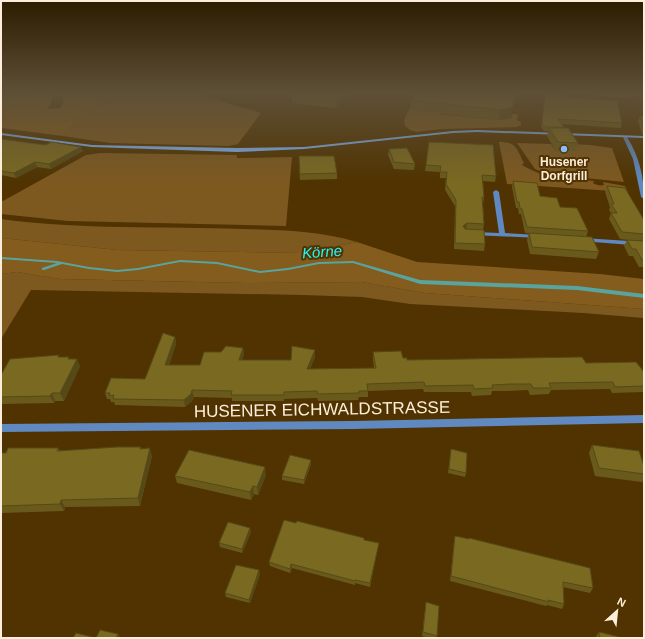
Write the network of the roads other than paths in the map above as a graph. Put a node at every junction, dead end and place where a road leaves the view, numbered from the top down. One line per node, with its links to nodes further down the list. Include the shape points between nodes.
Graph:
1 (1, 134): 2 (street, via 98,146 237,150 304,148 453,132 504,131)
2 (625, 137): 3 (street); 5 (street, via 636,162)
3 (644, 137)
4 (496, 192): 7 (street)
5 (644, 197)
6 (466, 233): 7 (street)
7 (502, 235): 8 (street)
8 (542, 238)
9 (573, 240): 10 (street)
10 (644, 244)
11 (644, 419): 12 (street, HUSENER EICHWALDSTRASSE, via 322,426)
12 (1, 428)

